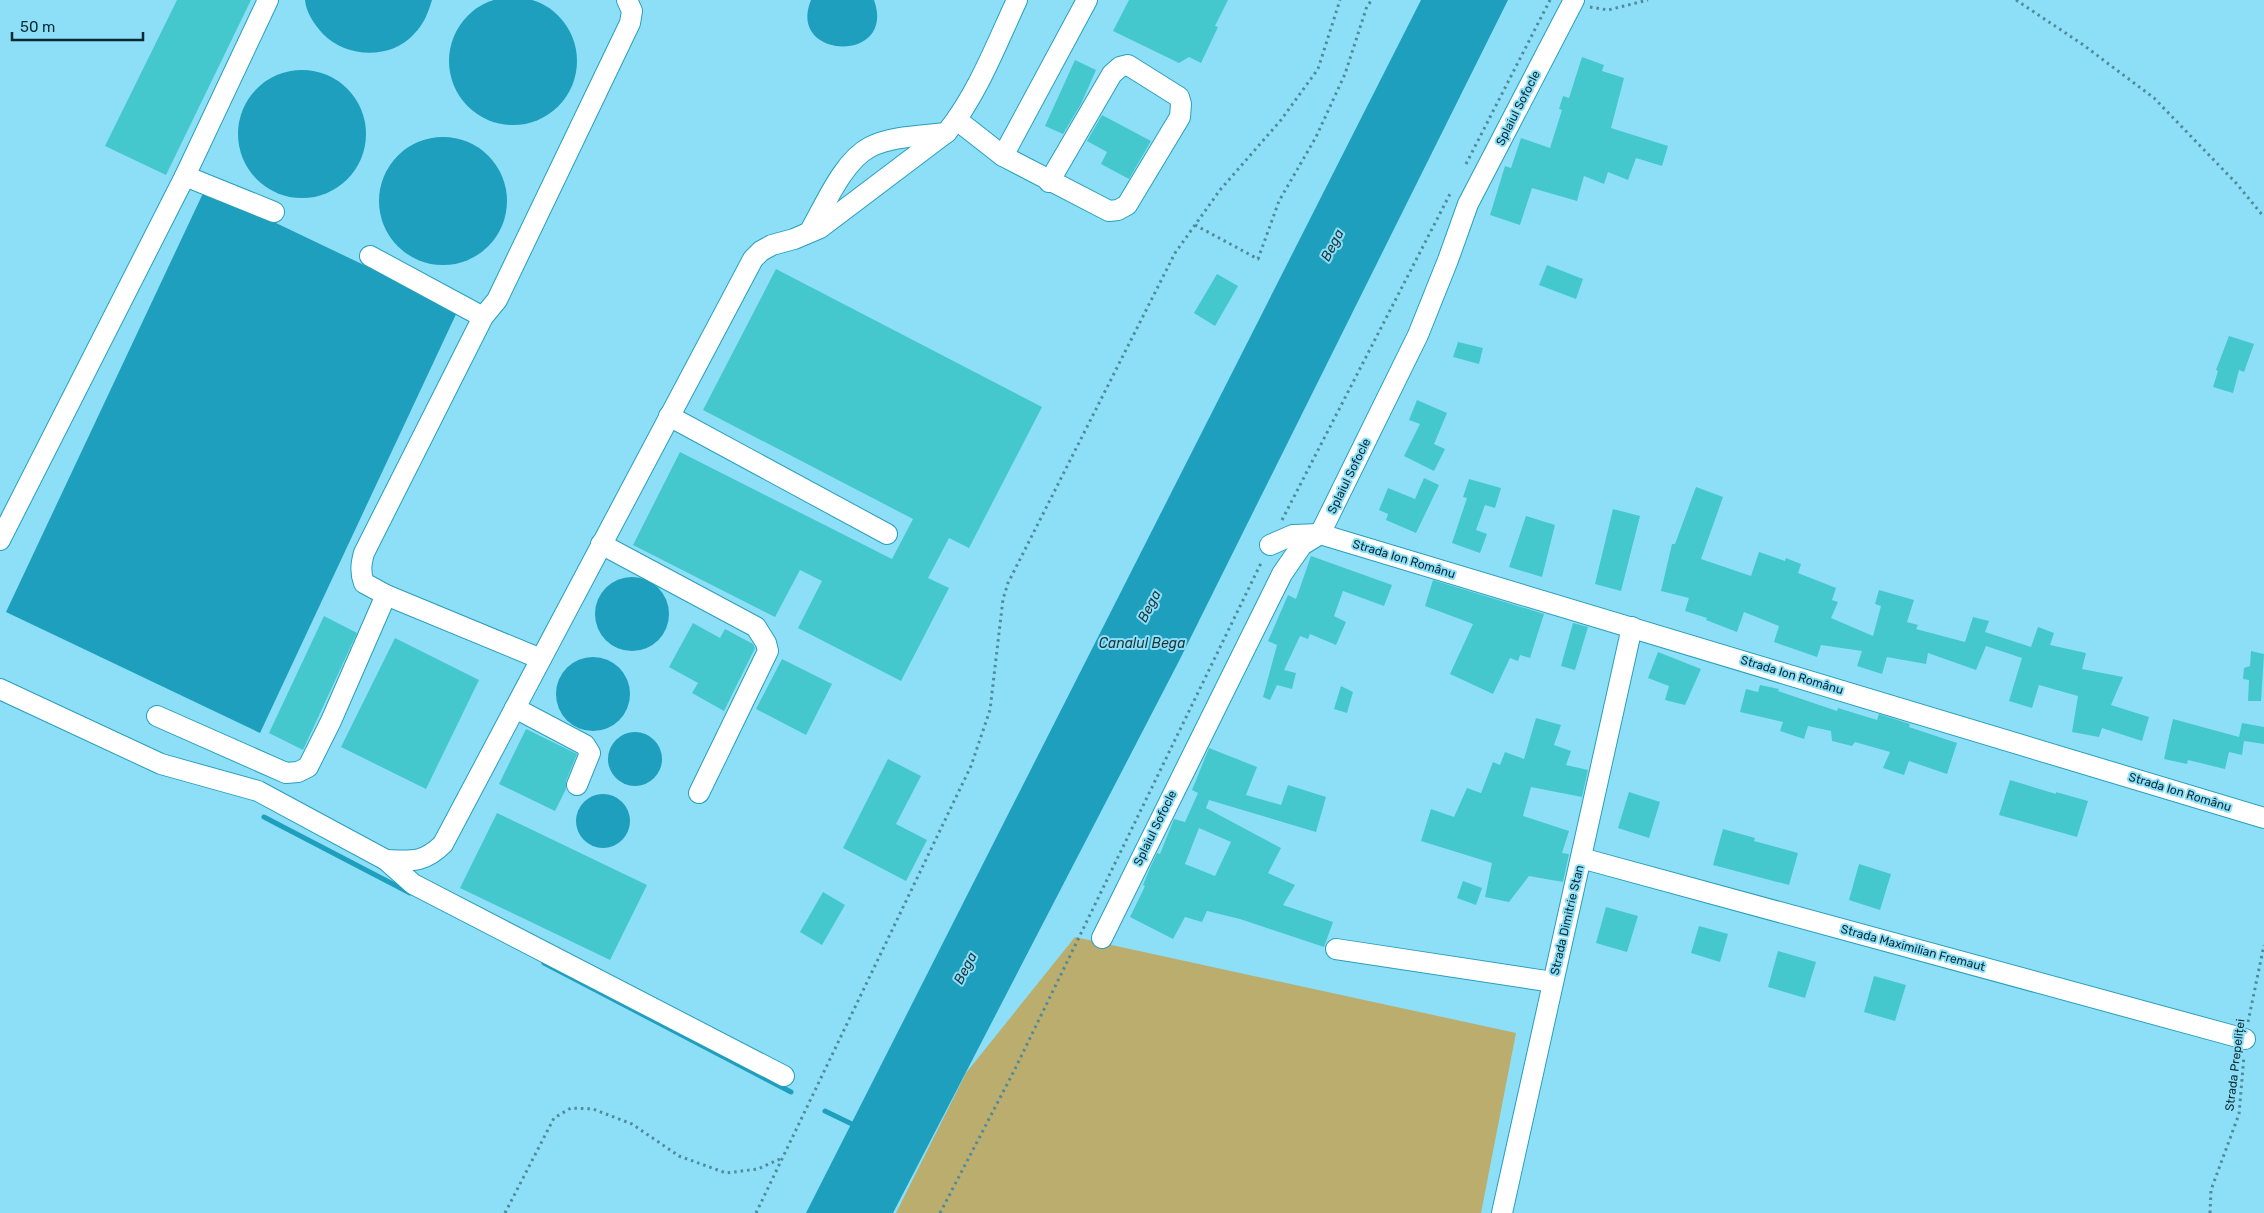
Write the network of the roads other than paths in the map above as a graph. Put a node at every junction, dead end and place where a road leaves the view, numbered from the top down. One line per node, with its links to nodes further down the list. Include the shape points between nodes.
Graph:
1 (268, 0): 8 (street)
2 (627, 0): 13 (street, via 632,11 630,23 497,300)
3 (1016, 0): 6 (street, via 981,77)
4 (1087, 0): 7 (street)
5 (1573, 2): 16 (street, Splaiul Sofocle, via 1468,204 1418,335)
6 (952, 126): 7 (street); 11 (street, via 820,228); 11 (street, via 870,147 847,168)
7 (1003, 156): 9 (street)
8 (185, 176): 10 (street); 17 (street)
9 (1049, 182): 9 (street, via 1108,211 1118,210 1127,204 1180,117 1179,97 1128,65 1120,67 1112,74)
10 (274, 212)
11 (809, 232): 14 (street, via 772,245 754,260)
12 (370, 256): 13 (street)
13 (483, 317): 20 (street, via 364,553 360,574 364,583)
14 (670, 416): 15 (street); 18 (street)
15 (887, 534)
16 (1320, 534): 19 (street, Strada Ion Românu, via 1293,535); 21 (street, Strada Ion Românu); 31 (street, Splaiul Sofocle, via 1302,545 1282,574)
17 (0, 540)
18 (601, 544): 22 (street); 27 (street, via 756,627 766,643 768,651)
19 (1270, 544)
20 (386, 595): 22 (street); 25 (street, via 308,767 286,773)
21 (1632, 627): 28 (street, Strada Ion Românu); 29 (street, Strada Dimitrie Stan)
22 (540, 659): 24 (street)
23 (0, 689): 30 (street, via 161,764 258,791)
24 (515, 708): 26 (street, via 589,749 590,754); 30 (street, via 443,844 432,855 415,861)
25 (157, 716)
26 (576, 785)
27 (699, 793)
28 (2264, 818)
29 (1581, 858): 33 (street, Strada Dimitrie Stan); 34 (street, Strada Maximilian Fremaut)
30 (386, 860): 35 (street, via 413,884)
31 (1102, 938)
32 (1336, 949): 33 (street)
33 (1553, 982): 36 (street, Strada Dimitrie Stan)
34 (2245, 1039)
35 (784, 1076)
36 (1502, 1213)

